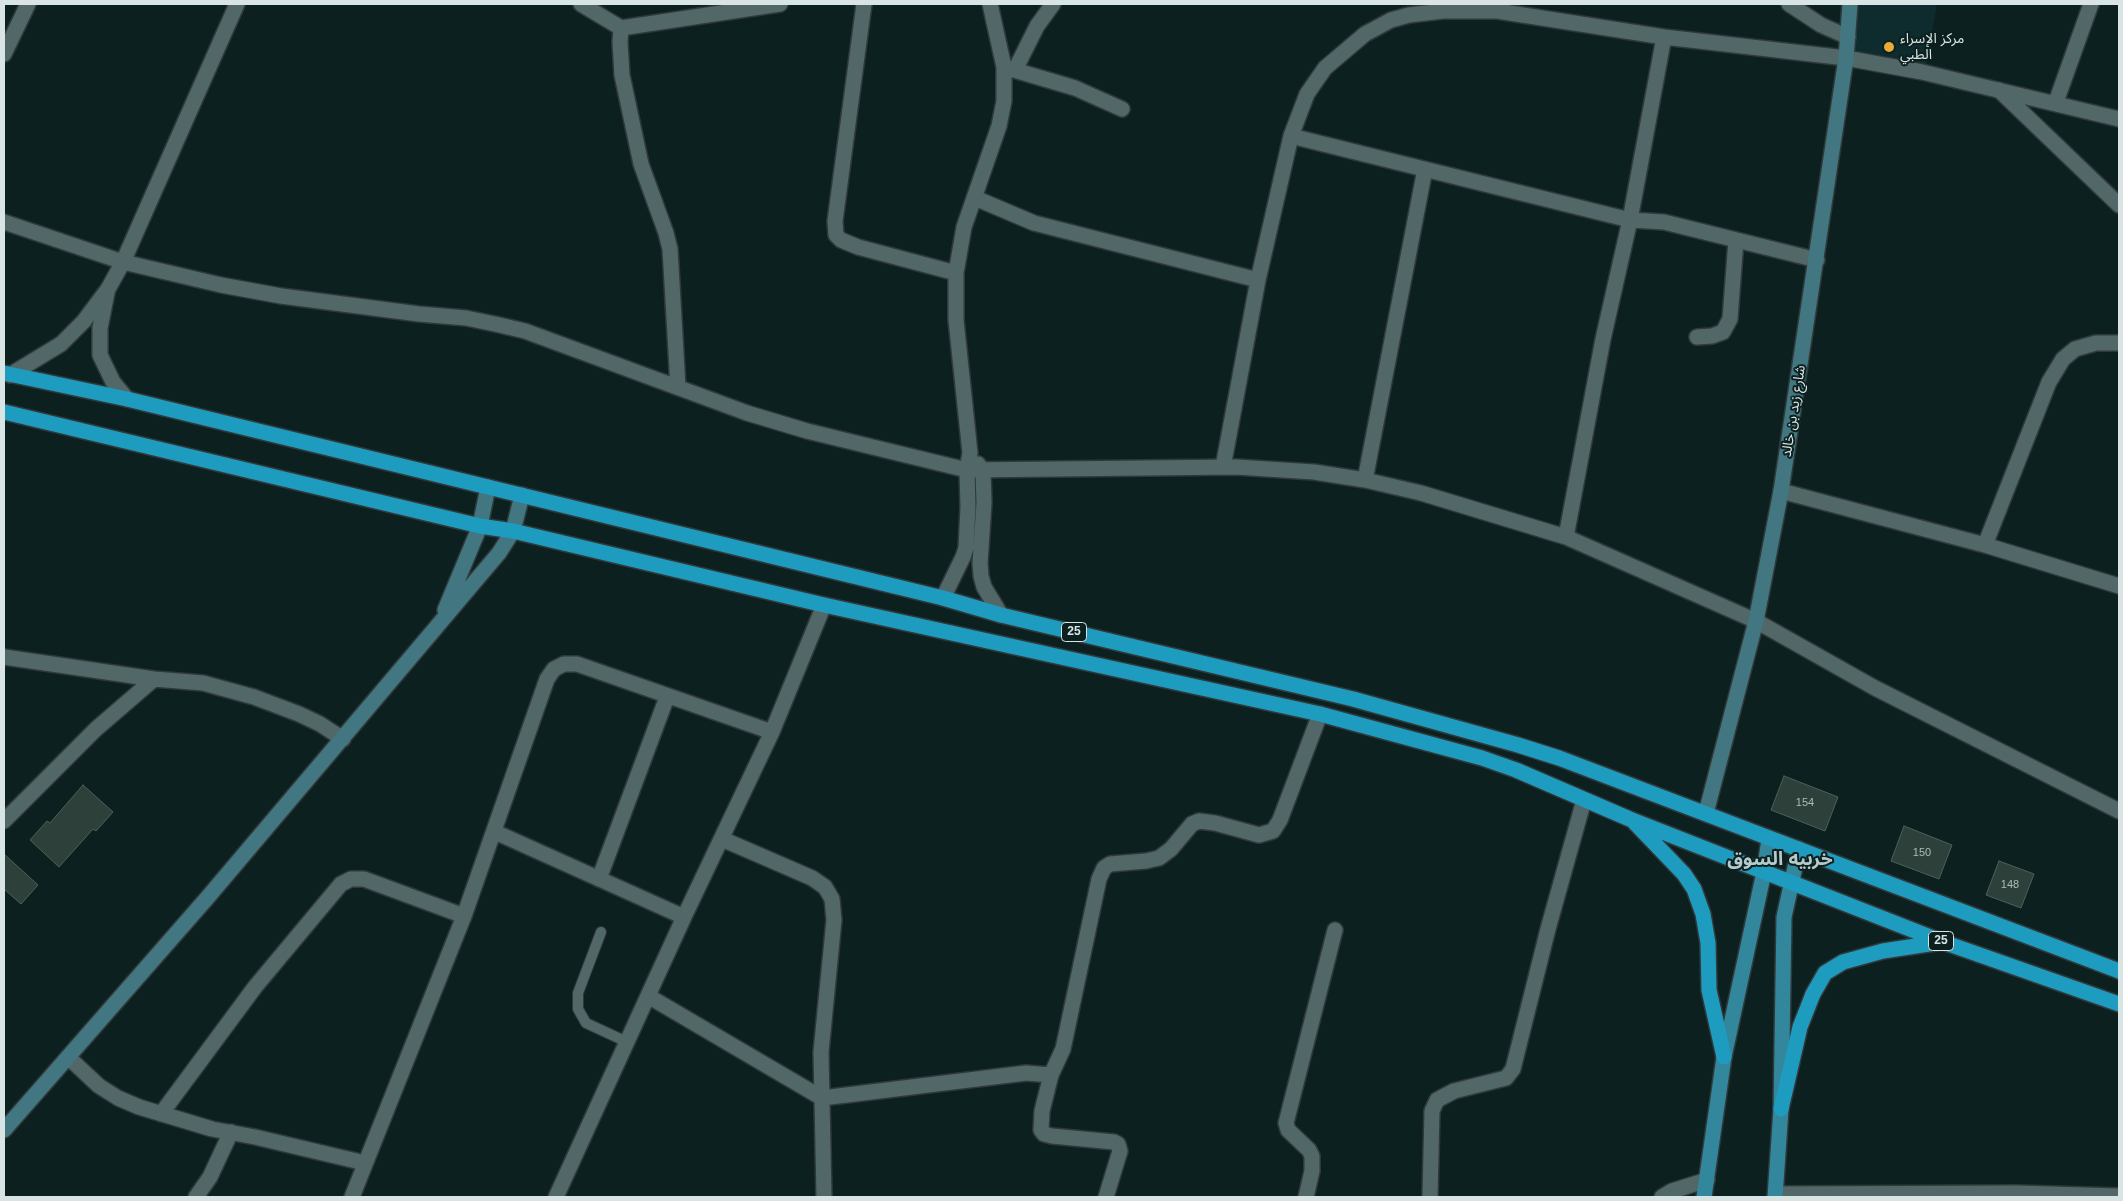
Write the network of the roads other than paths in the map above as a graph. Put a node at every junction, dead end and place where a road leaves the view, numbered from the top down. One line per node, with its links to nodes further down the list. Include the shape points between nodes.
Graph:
1 (28, 4): 15 (street)
2 (237, 4): 30 (street)
3 (780, 4): 12 (street)
4 (864, 4): 31 (street, via 835,221 836,235 858,246)
5 (990, 4): 17 (street)
6 (1053, 4): 17 (street)
7 (1789, 4): 14 (street, via 1820,25)
8 (1850, 4): 14 (street, شارع زيد بن خالد)
9 (2091, 4): 19 (street)
10 (590, 6): 12 (street)
11 (1500, 7): 13 (street); 22 (street, via 1409,15 1391,20 1365,34 1326,68 1307,94)
12 (621, 28): 37 (street, via 622,75 642,164 670,249)
13 (1664, 37): 16 (street); 26 (street)
14 (1848, 37): 16 (street, شارع زيد بن خالد)
15 (4, 54)
16 (1846, 58): 18 (street); 29 (street, شارع زيد بن خالد)
17 (1009, 69): 20 (street, via 1075,88); 24 (street, via 1002,113)
18 (1999, 90): 19 (street); 25 (street)
19 (2056, 102): 21 (street)
20 (1122, 109)
21 (2119, 119)
22 (1291, 136): 23 (street); 32 (street)
23 (1425, 169): 26 (street); 42 (street)
24 (975, 198): 31 (street, via 964,227); 32 (street, via 1034,223)
25 (2119, 205)
26 (1630, 220): 28 (street, via 1664,222); 48 (street, via 1603,339)
27 (4, 222): 30 (street)
28 (1736, 240): 29 (street); 34 (street, via 1730,319 1723,332)
29 (1817, 260): 44 (street, شارع زيد بن خالد)
30 (122, 262): 33 (street); 37 (street, via 221,286 281,296 495,324 525,331)
31 (956, 273): 41 (street, via 956,320 970,453)
32 (1258, 280): 40 (street)
33 (108, 289): 36 (street, via 84,321 61,344); 38 (street, via 100,328 100,355 113,382)
34 (1698, 337)
35 (2119, 343): 49 (street, via 2096,343 2075,349 2064,359 2049,382)
36 (7, 374): 38 (highway, 25)
37 (678, 387): 41 (street, via 747,413 807,430)
38 (127, 399): 43 (highway, 25)
39 (4, 412): 46 (highway, 25)
40 (1223, 467): 41 (street); 42 (street, via 1314,472)
41 (975, 471): 51 (street, via 966,548); 53 (street, via 981,576)
42 (1365, 480): 48 (street, via 1421,493)
43 (488, 487): 45 (highway, 25); 46 (street)
44 (1781, 490): 49 (street); 54 (street, شارع زيد بن خالد)
45 (522, 495): 47 (street); 51 (highway, 25)
46 (480, 526): 47 (highway, 25); 55 (street)
47 (513, 531): 52 (highway, 25); 55 (street, via 499,553)
48 (1566, 537): 54 (street)
49 (1985, 545): 50 (street)
50 (2119, 586)
51 (943, 598): 53 (highway, 25)
52 (824, 605): 59 (highway, 25); 60 (street)
53 (1001, 616): 64 (highway, 25, via 1353,699 1509,742)
54 (1756, 621): 63 (street, via 1874,688); 64 (street, شارع زيد بن خالد)
55 (438, 625): 61 (street)
56 (4, 657): 57 (street)
57 (154, 679): 61 (street, via 204,683 254,697 320,724); 66 (street, via 96,729)
58 (667, 697): 60 (street); 67 (street, via 577,664 564,664 554,669 547,679); 72 (street)
59 (1320, 714): 62 (highway, 25, via 1482,758); 85 (street, via 1273,832 1259,835 1199,821 1192,824 1159,858 1146,862 1118,862 1104,868 1098,879 1063,1049)
60 (772, 732): 69 (street)
61 (342, 739): 83 (street)
62 (1584, 800): 65 (highway, 25); 101 (street, via 1513,1069 1506,1078 1454,1091 1437,1100 1432,1110)
63 (2119, 811)
64 (1706, 813): 68 (highway, 25)
65 (1632, 820): 71 (highway, 25); 84 (highway, via 1684,874 1694,889 1703,914 1708,943 1709,990)
66 (4, 821)
67 (495, 832): 72 (street); 74 (street)
68 (1769, 838): 70 (highway, 25); 71 (main road)
69 (722, 839): 75 (street); 86 (street, via 812,878 825,887 832,899 834,920 820,1052)
70 (1799, 849): 73 (main road); 79 (highway, 25)
71 (1764, 872): 73 (highway, 25); 84 (main road)
72 (599, 879): 75 (street)
73 (1792, 883): 78 (highway, 25); 87 (main road, via 1784,918)
74 (464, 916): 88 (street, via 364,879 351,879 341,884 255,987); 91 (street)
75 (684, 917): 80 (street)
76 (1335, 930): 100 (street, via 1286,1124 1312,1156)
77 (601, 932): 82 (lane, via 578,993 578,1009 586,1023)
78 (1943, 942): 81 (highway, 25); 87 (highway, via 1883,951 1843,962 1826,974 1813,994 1800,1027)
79 (2119, 971)
80 (648, 996): 82 (street); 86 (street)
81 (2119, 1004)
82 (627, 1042): 97 (street)
83 (68, 1056): 88 (street, via 99,1086 118,1098); 89 (street)
84 (1724, 1057): 92 (main road)
85 (1051, 1075): 86 (street, via 1026,1073); 99 (street, via 1042,1111 1041,1130 1044,1134 1114,1142 1119,1147)
86 (822, 1098): 98 (street)
87 (1781, 1109): 93 (main road)
88 (161, 1114): 90 (street)
89 (4, 1130)
90 (231, 1132): 91 (street); 95 (street, via 210,1178)
91 (365, 1163): 96 (street)
92 (1707, 1180): 102 (street); 103 (main road)
93 (1775, 1196): 94 (street, via 2017,1193)
94 (2119, 1196)
95 (196, 1197)
96 (352, 1197)
97 (556, 1197)
98 (824, 1197)
99 (1106, 1197)
100 (1306, 1197)
101 (1430, 1197)
102 (1662, 1197)
103 (1704, 1197)

